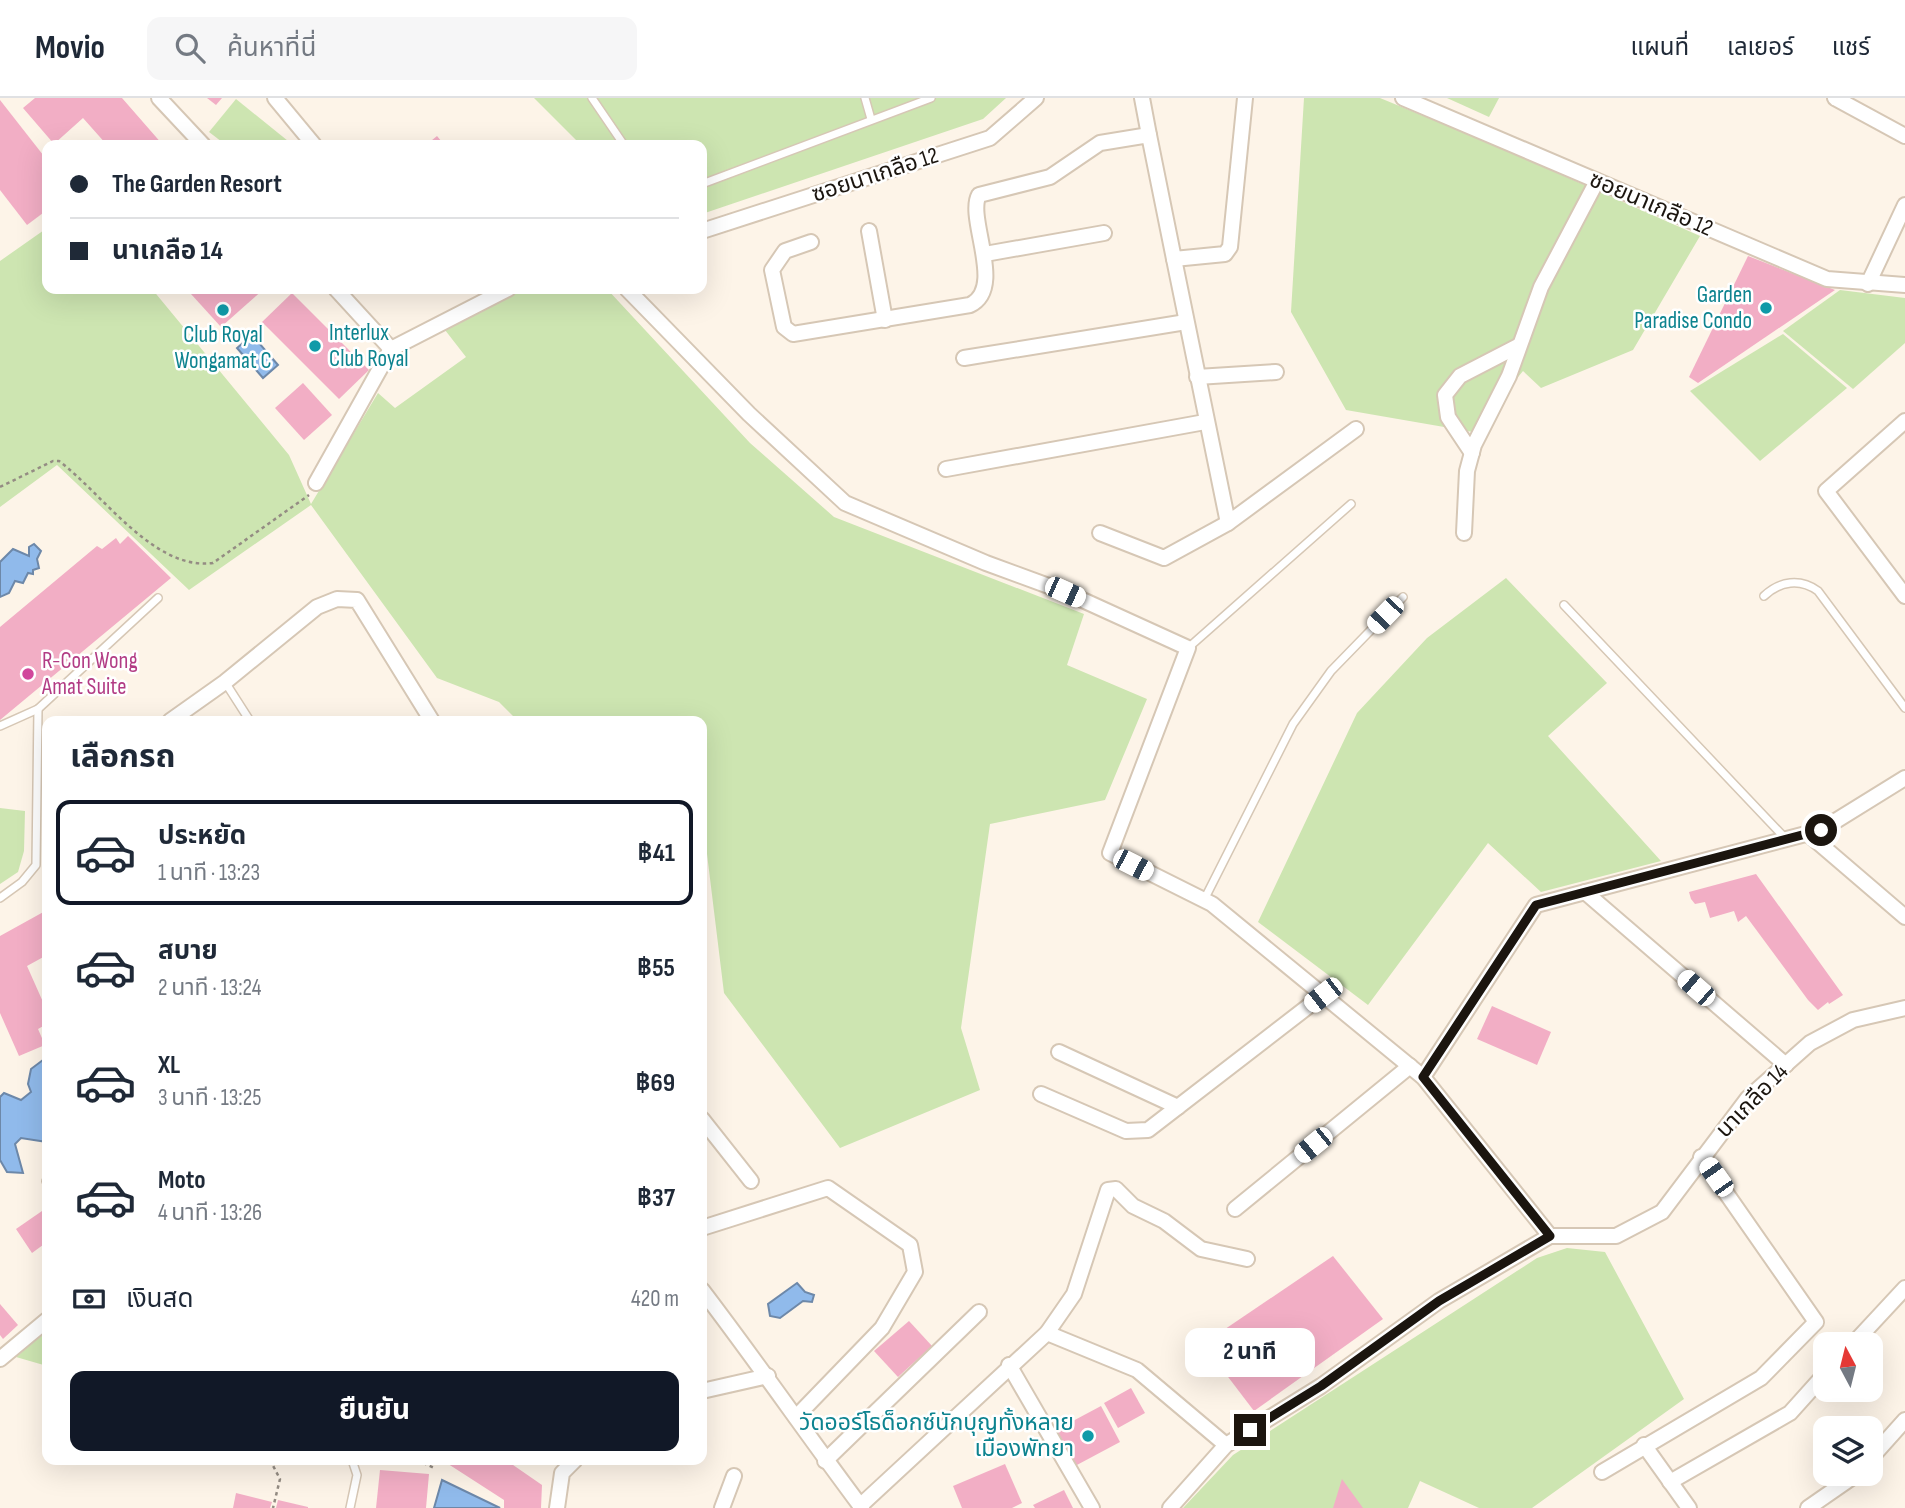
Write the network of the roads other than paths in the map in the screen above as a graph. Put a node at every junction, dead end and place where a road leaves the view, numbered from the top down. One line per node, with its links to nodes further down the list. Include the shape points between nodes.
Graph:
1 (159, 98): 14 (street)
2 (275, 98): 15 (street)
3 (592, 98): 16 (lane)
4 (865, 98): 11 (lane)
5 (931, 98): 11 (lane)
6 (1036, 98): 20 (street, ซอยนาเกลือ 12, via 990,138)
7 (1142, 98): 12 (street)
8 (1245, 98): 25 (street, via 1230,247 1219,255)
9 (1403, 98): 17 (street, ซอยนาเกลือ 12)
10 (1835, 98): 13 (street)
11 (871, 119): 18 (lane)
12 (1149, 135): 24 (street, via 1100,143 1051,177 979,195 976,205); 25 (street)
13 (1905, 136)
14 (198, 140)
15 (310, 140)
16 (621, 140)
17 (1597, 181): 26 (street, ซอยนาเกลือ 12, via 1827,279); 33 (street, via 1541,287)
18 (707, 182)
19 (1905, 205): 26 (street)
20 (707, 229)
21 (869, 231): 31 (street)
22 (1104, 233): 24 (street)
23 (811, 243): 31 (street, via 785,251 772,270 787,331 805,334)
24 (985, 254): 31 (street, via 983,287 975,302)
25 (1174, 259): 32 (street)
26 (1868, 284): 27 (street, ซอยนาเกลือ 12)
27 (1905, 285)
28 (341, 294): 34 (street)
29 (498, 294): 34 (street)
30 (632, 294): 53 (street, via 749,414 845,503 1065,592)
31 (885, 320)
32 (1186, 322): 35 (street); 37 (street)
33 (1518, 346): 41 (street, via 1509,376); 41 (street, via 1460,376 1445,395 1448,417)
34 (391, 349): 43 (street)
35 (964, 358)
36 (1276, 372): 37 (street)
37 (1197, 377): 39 (street)
38 (1905, 421): 49 (street, via 1826,491)
39 (1205, 422): 42 (street); 45 (street)
40 (1356, 429): 45 (street)
41 (1472, 453): 47 (street)
42 (946, 469)
43 (316, 484)
44 (1351, 504): 53 (lane)
45 (1228, 523): 46 (street, via 1164,558)
46 (1100, 533)
47 (1464, 534)
48 (1764, 596): 55 (lane, via 1787,583 1804,583 1818,591)
49 (1905, 596)
50 (1403, 597): 66 (lane, via 1331,671 1293,724)
51 (158, 598): 56 (lane)
52 (1564, 605): 63 (lane)
53 (1188, 648): 66 (street, via 1110,853)
54 (225, 682): 57 (street); 58 (lane); 59 (street, via 317,607 337,599 356,600)
55 (1905, 708)
56 (38, 709): 60 (lane); 65 (lane, via 36,865)
57 (177, 716)
58 (247, 716)
59 (429, 716)
60 (0, 726)
61 (1905, 778): 62 (street, via 1821,830)
62 (1807, 833): 63 (street); 67 (street)
63 (1785, 839): 64 (street)
64 (1585, 892): 71 (street); 73 (street, via 1536,905)
65 (0, 898)
66 (1203, 900): 68 (street)
67 (1905, 917)
68 (1323, 995): 72 (street); 75 (street)
69 (1905, 1008): 71 (street, นาเกลือ 14, via 1853,1020 1810,1043)
70 (1059, 1052): 75 (street)
71 (1786, 1065): 77 (street, นาเกลือ 14, via 1748,1098)
72 (1410, 1066): 73 (street); 79 (street)
73 (1423, 1077): 81 (street)
74 (1041, 1094): 75 (street, via 1137,1133)
75 (1178, 1107)
76 (707, 1125): 78 (street)
77 (1701, 1157): 81 (street, นาเกลือ 14, via 1662,1212 1616,1236); 97 (street, via 1816,1322 1761,1378)
78 (751, 1181)
79 (1236, 1209)
80 (707, 1226): 94 (street, via 828,1188 911,1245 915,1272 882,1328)
81 (1550, 1236): 96 (street, via 1439,1301 1321,1386)
82 (1247, 1259): 88 (street, via 1201,1249 1110,1189 1074,1294)
83 (1905, 1288): 87 (street)
84 (707, 1297): 91 (street)
85 (979, 1312): 99 (street)
86 (42, 1324): 89 (street)
87 (1864, 1332)
88 (1047, 1333): 90 (street); 96 (street, via 1137,1370)
89 (0, 1359)
90 (1009, 1365): 106 (street); 110 (street)
91 (768, 1376): 93 (street); 94 (street)
92 (1813, 1387): 104 (street, via 1790,1413)
93 (707, 1390)
94 (796, 1417): 99 (street)
95 (1905, 1420): 98 (street)
96 (1226, 1445): 111 (street)
97 (1644, 1445): 102 (street); 104 (street)
98 (1883, 1445)
99 (825, 1461): 106 (street)
100 (354, 1465): 107 (lane, via 357,1475)
101 (570, 1465): 108 (street, via 562,1473)
102 (1602, 1472)
103 (734, 1476): 109 (street)
104 (1670, 1482): 112 (street)
105 (1840, 1486): 113 (street)
106 (861, 1507)
107 (350, 1508)
108 (557, 1508)
109 (722, 1508)
110 (1092, 1508)
111 (1170, 1508)
112 (1689, 1508)
113 (1808, 1508)

